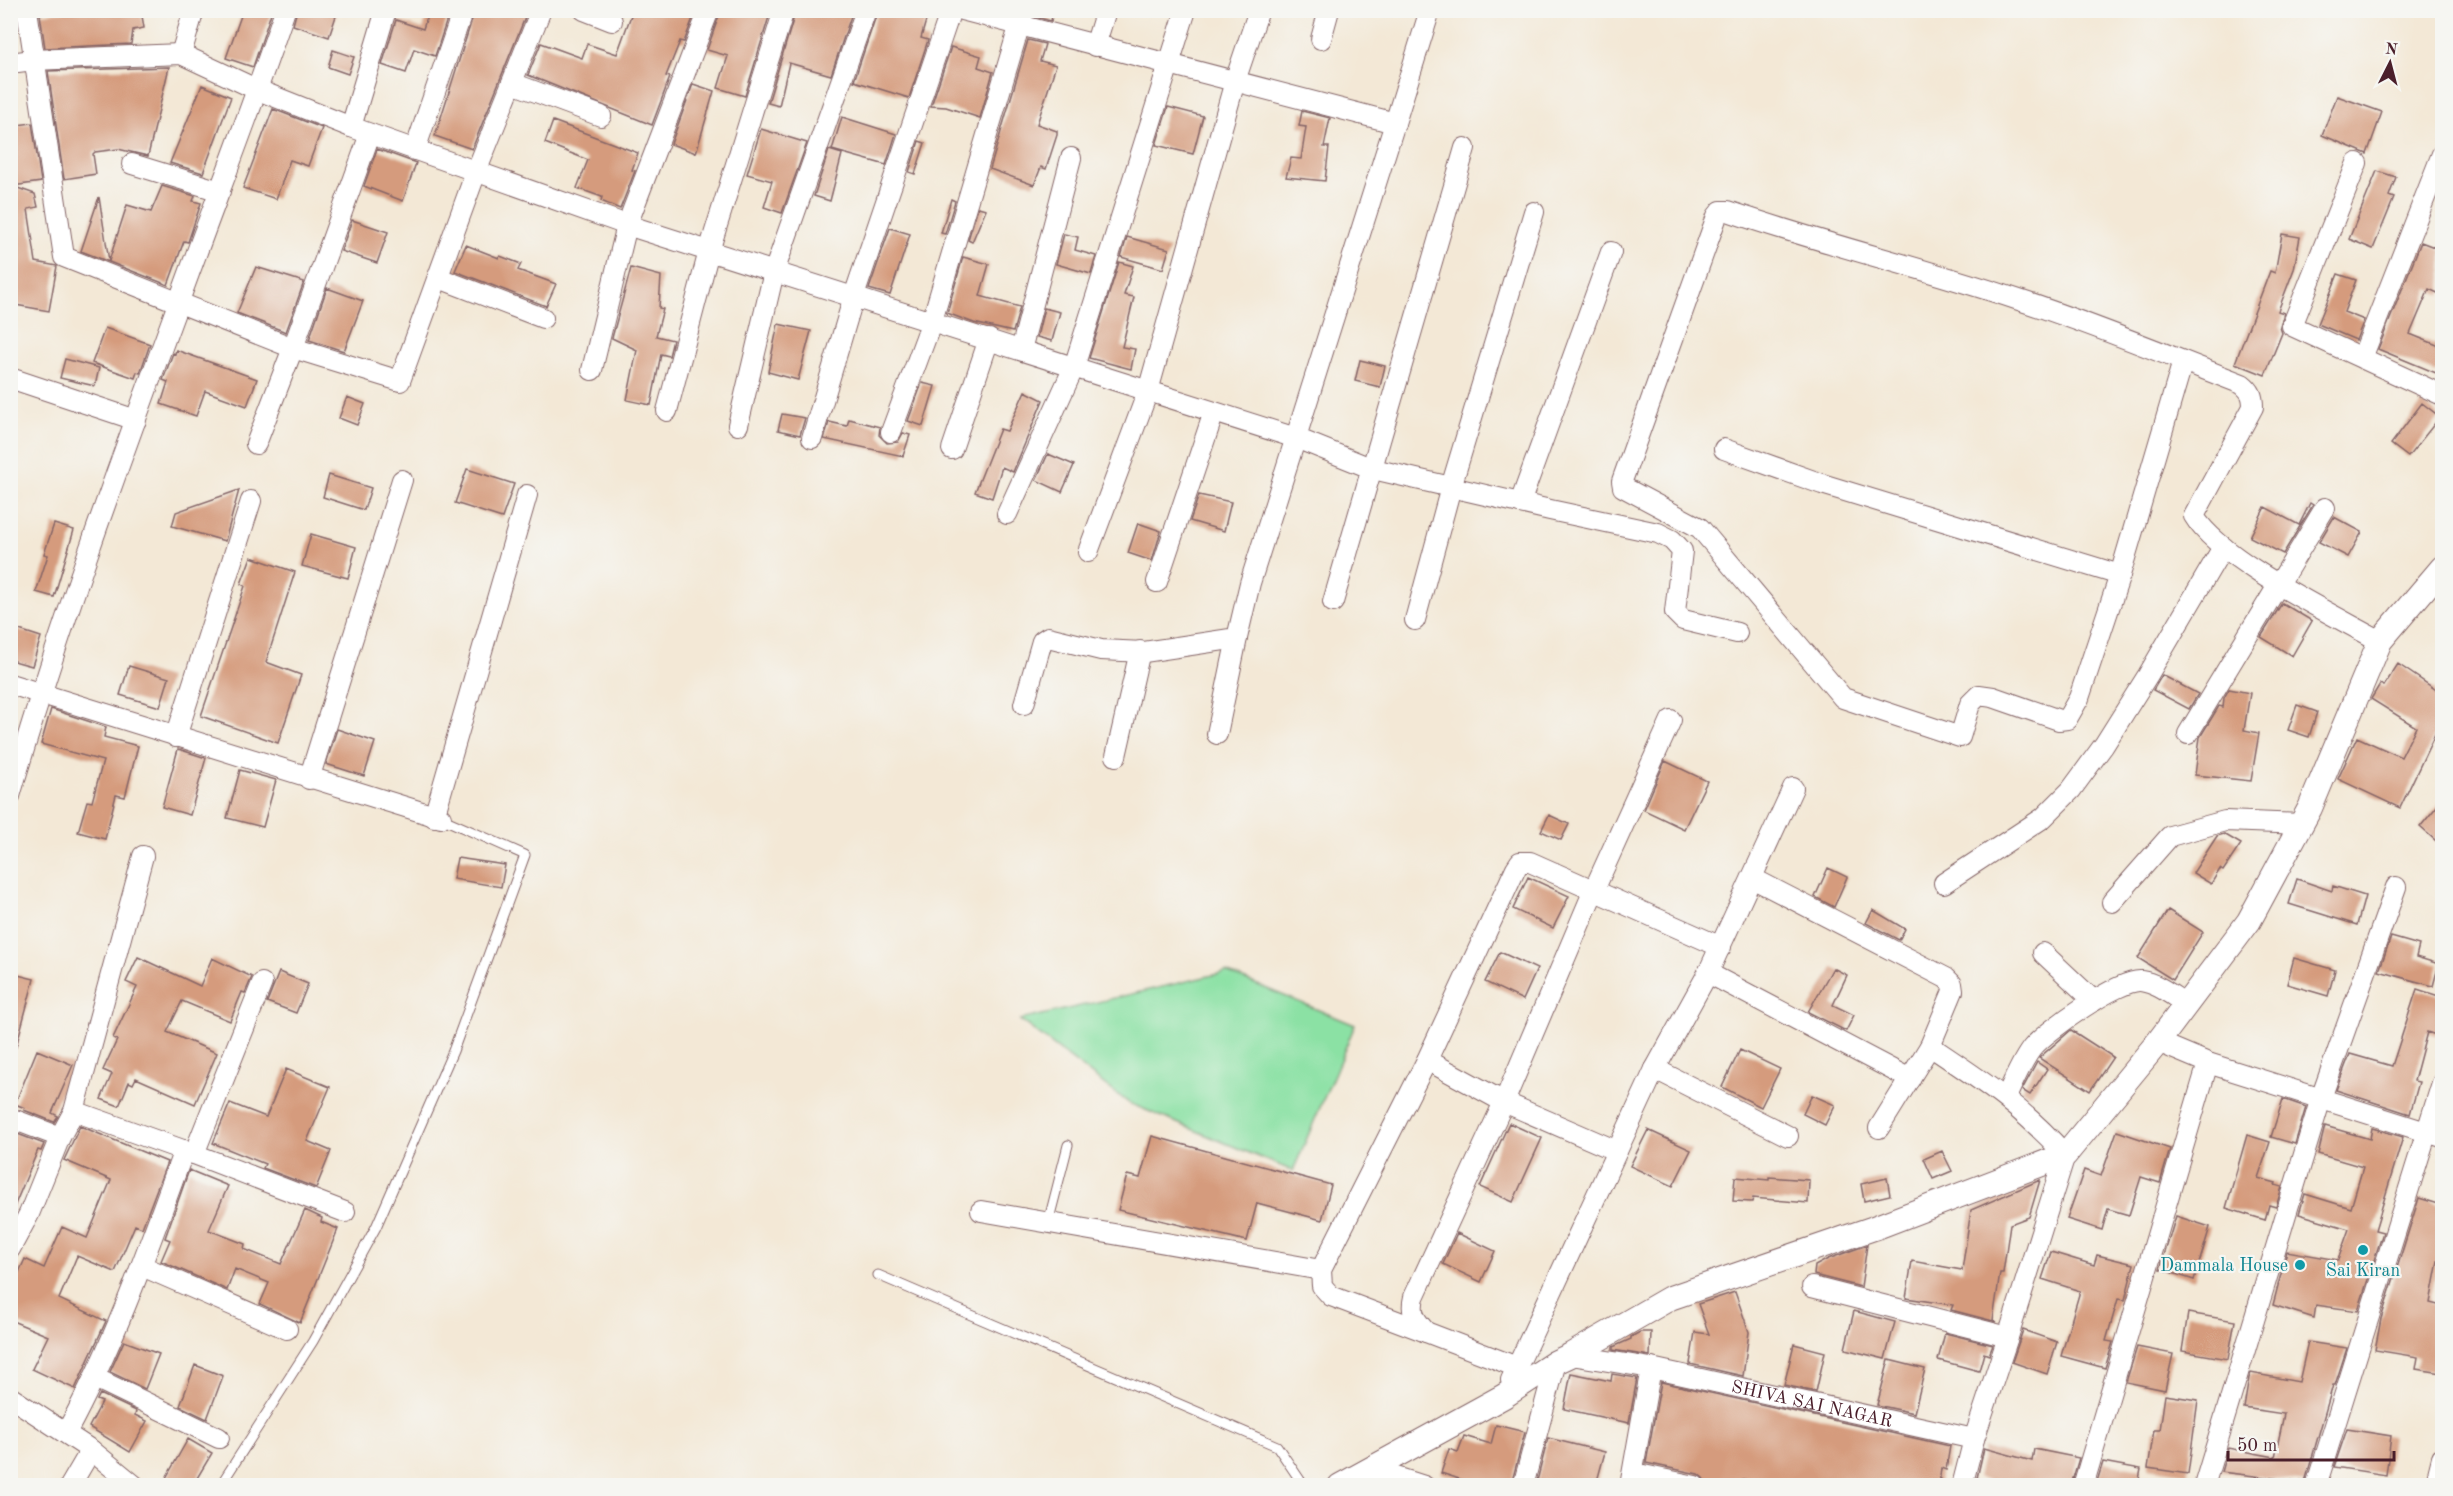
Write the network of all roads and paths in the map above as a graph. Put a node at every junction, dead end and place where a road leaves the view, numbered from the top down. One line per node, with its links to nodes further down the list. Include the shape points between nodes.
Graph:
1 (27, 10): 23 (street)
2 (194, 10): 22 (street)
3 (285, 10): 28 (street)
4 (386, 10): 31 (street)
5 (463, 10): 34 (street)
6 (541, 10): 27 (street)
7 (584, 10): 19 (street)
8 (709, 10): 42 (street)
9 (783, 10): 43 (street)
10 (866, 10): 45 (street)
11 (951, 10): 47 (street)
12 (962, 10): 18 (street)
13 (1106, 10): 21 (street)
14 (1186, 10): 25 (street)
15 (1259, 10): 26 (street)
16 (1329, 10): 20 (street)
17 (1431, 10): 30 (street)
18 (1022, 19): 21 (street); 50 (street)
19 (612, 21)
20 (1321, 39)
21 (1095, 46): 25 (street)
22 (181, 54): 23 (street); 28 (street)
23 (33, 60): 24 (street); 48 (street, via 64,257)
24 (10, 63)
25 (1169, 66): 26 (street); 56 (street)
26 (1235, 81): 30 (street); 59 (street)
27 (512, 83): 29 (street); 39 (street)
28 (258, 90): 31 (street); 40 (street)
29 (601, 116)
30 (1395, 123): 67 (street)
31 (351, 128): 32 (street)
32 (370, 134): 34 (street); 52 (street)
33 (1464, 148): 71 (street)
34 (415, 150): 39 (street)
35 (2442, 154): 54 (street)
36 (1071, 158): 53 (street)
37 (2357, 163): 54 (street, via 2292,326)
38 (132, 164): 40 (street)
39 (476, 172): 42 (street); 46 (street)
40 (220, 190): 48 (street)
41 (1534, 212): 73 (street)
42 (627, 225): 43 (street); 57 (street)
43 (709, 251): 45 (street); 61 (street)
44 (1611, 252): 76 (street)
45 (774, 272): 47 (street); 64 (street)
46 (439, 278): 49 (street); 52 (street, via 400,381)
47 (854, 296): 50 (street); 66 (street)
48 (178, 301): 52 (street); 63 (street)
49 (543, 318)
50 (932, 321): 51 (street); 65 (street)
51 (989, 339): 53 (street); 69 (street)
52 (293, 348): 68 (street)
53 (1021, 350): 56 (street)
54 (2362, 358): 60 (street)
55 (2183, 361): 79 (street, via 2242,384 2253,398 2253,407 2194,516); 82 (street); 82 (street, via 2016,298 1721,211 1622,482 1630,493 1700,528 1843,698 1960,737 1970,704 1979,695 2059,720 2067,719 2079,698)
56 (1074, 367): 59 (street); 78 (street)
57 (592, 370)
58 (10, 378): 63 (street)
59 (1148, 391): 62 (street); 80 (street)
60 (2442, 395)
61 (667, 411)
62 (1214, 411): 67 (street); 83 (street)
63 (136, 420): 92 (street)
64 (738, 425)
65 (891, 432)
66 (812, 438)
67 (1296, 438): 71 (street); 88 (street, via 1250,583)
68 (256, 444)
69 (952, 449)
70 (1724, 449): 82 (street, via 1822,484)
71 (1372, 469): 73 (street); 85 (street)
72 (402, 480): 99 (street)
73 (1451, 487): 76 (street); 86 (street)
74 (527, 495): 103 (street)
75 (251, 501): 97 (street)
76 (1520, 503): 87 (street, via 1658,533 1672,540 1682,551 1675,612 1683,620)
77 (2325, 508): 84 (street)
78 (1007, 514)
79 (2223, 547): 84 (street); 106 (street, via 2148,675 2072,790 2043,818)
80 (1088, 552)
81 (2442, 568): 89 (street)
82 (2120, 575)
83 (1157, 582)
84 (2278, 584): 89 (street); 96 (street)
85 (1333, 602)
86 (1415, 620)
87 (1737, 633)
88 (1239, 636): 90 (street); 95 (street)
89 (2380, 641): 102 (street)
90 (1140, 651): 93 (street, via 1101,650 1048,637 1042,641); 98 (street)
91 (10, 684): 92 (street)
92 (40, 694): 97 (street); 101 (street)
93 (1024, 704)
94 (1671, 720): 108 (street)
95 (1217, 734)
96 (2188, 734)
97 (176, 737): 99 (street)
98 (1116, 756)
99 (309, 779): 103 (street)
100 (1793, 788): 105 (street)
101 (10, 796)
102 (2306, 816): 109 (street, via 2225,821 2170,836); 115 (street, via 2249,921)
103 (438, 817): 162 (lane, via 525,855 453,1051 376,1227 313,1341)
104 (142, 856): 126 (street)
105 (1752, 878): 110 (street); 117 (street, via 1946,978 1953,991)
106 (1944, 884)
107 (2396, 887): 124 (street)
108 (1594, 890): 110 (street); 118 (street, via 1530,862 1520,862); 125 (street)
109 (2112, 902)
110 (1721, 947): 112 (street)
111 (2043, 953): 114 (street)
112 (1708, 973): 120 (street); 121 (street)
113 (262, 983): 134 (street)
114 (2094, 1001): 115 (street, via 2132,981 2143,981); 123 (street, via 2031,1049)
115 (2186, 1004): 116 (street)
116 (2158, 1042): 119 (street); 135 (street)
117 (1930, 1046): 121 (street); 123 (street)
118 (1427, 1060): 125 (street); 141 (street)
119 (2208, 1063): 124 (street); 169 (street)
120 (1655, 1069): 130 (street); 133 (street)
121 (1910, 1079): 128 (street)
122 (2442, 1083): 129 (street)
123 (2006, 1097): 135 (street, via 2039,1125)
124 (2321, 1098): 129 (street); 170 (street)
125 (1504, 1102): 133 (street); 145 (street, via 1414,1297 1411,1309)
126 (74, 1111): 131 (street); 134 (street)
127 (10, 1118): 131 (street)
128 (1879, 1128)
129 (2434, 1134): 171 (street)
130 (1788, 1136)
131 (60, 1137): 139 (street)
132 (1068, 1145): 138 (lane)
133 (1617, 1151): 148 (street)
134 (189, 1152): 137 (street); 140 (street)
135 (2065, 1155): 146 (street); 147 (street, via 1874,1228 1670,1298)
136 (981, 1211): 138 (street)
137 (345, 1212)
138 (1048, 1223): 141 (street)
139 (11, 1248)
140 (142, 1266): 144 (street); 150 (street)
141 (1321, 1270): 145 (street, via 1322,1286 1331,1296)
142 (878, 1275): 163 (lane, via 1277,1446)
143 (1812, 1287): 146 (street)
144 (287, 1329)
145 (1426, 1332): 148 (street)
146 (2008, 1337): 155 (street)
147 (1564, 1358): 149 (street, SHIVA SAI NAGAR); 151 (street); 166 (street)
148 (1517, 1367): 151 (street)
149 (1651, 1368): 155 (street, SHIVA SAI NAGAR); 159 (street)
150 (95, 1378): 153 (street); 154 (street)
151 (1504, 1396): 158 (street)
152 (10, 1397): 153 (street)
153 (66, 1433): 156 (street)
154 (219, 1438)
155 (1974, 1439): 168 (street)
156 (91, 1450): 160 (street); 161 (street)
157 (2442, 1458): 172 (street)
158 (1371, 1468): 164 (street); 165 (street)
159 (1632, 1479): 167 (street)
160 (70, 1485)
161 (135, 1485)
162 (220, 1485)
163 (1304, 1485)
164 (1343, 1485)
165 (1424, 1485)
166 (1523, 1485)
167 (1695, 1485)
168 (1962, 1485)
169 (2083, 1485)
170 (2204, 1485)
171 (2316, 1485)
172 (2435, 1485)

